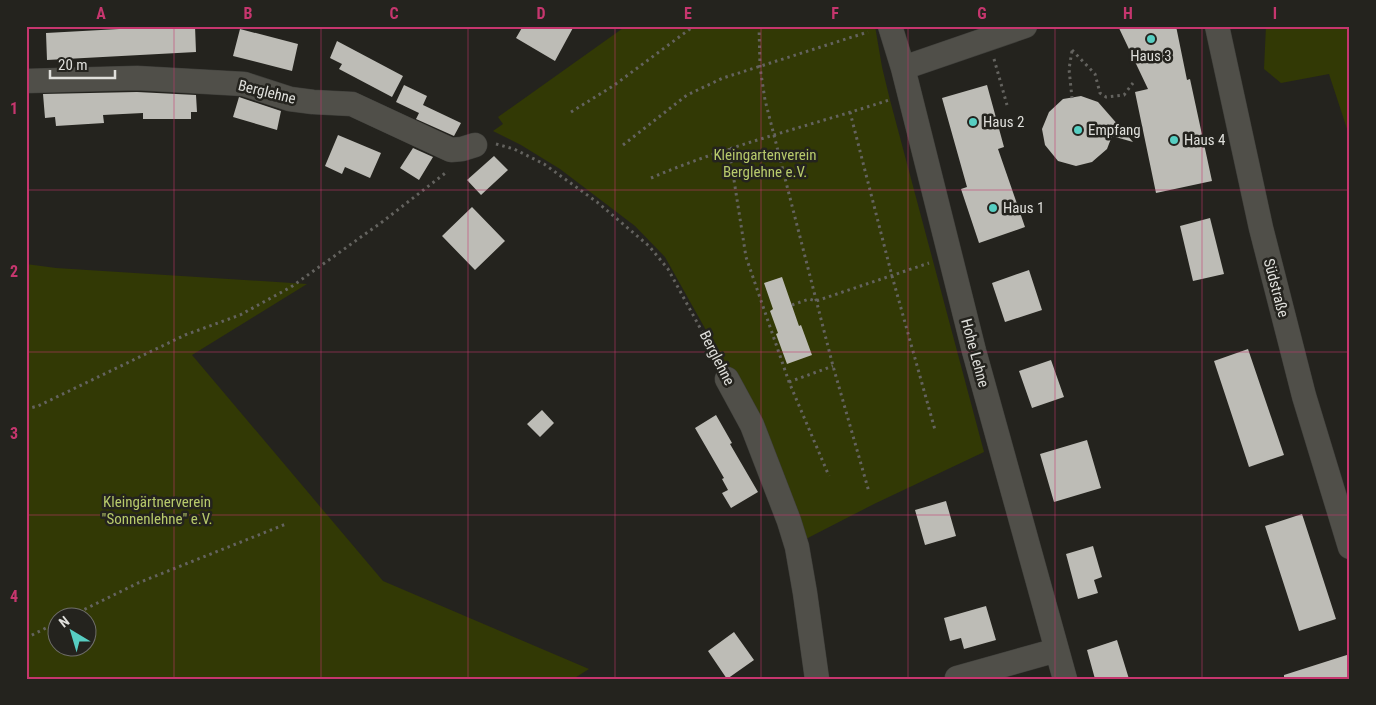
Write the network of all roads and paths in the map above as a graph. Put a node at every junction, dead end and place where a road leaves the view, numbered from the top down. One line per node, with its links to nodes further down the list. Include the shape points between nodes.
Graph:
1 (694, 26): 14 (path, via 614,86)
2 (759, 26): 7 (path)
3 (1025, 26): 6 (street)
4 (1217, 26): 34 (street, Südstraße, via 1260,228 1304,396)
5 (883, 28): 7 (path); 8 (street, Hohe Lehne)
6 (988, 39): 8 (street); 13 (path)
7 (760, 67): 16 (path); 18 (path, via 723,78 687,96)
8 (903, 68): 38 (street, Hohe Lehne, via 974,351)
9 (26, 81): 17 (street, Berglehne, via 137,78 244,84 290,99 352,104 451,150)
10 (1133, 83): 11 (path, via 1124,95 1106,97 1100,93 1095,74 1072,50 1069,69)
11 (1072, 98)
12 (890, 100): 15 (path)
13 (1007, 105)
14 (571, 112)
15 (850, 112): 16 (path); 23 (path)
16 (774, 136): 19 (path); 24 (path)
17 (475, 145): 27 (path, Berglehne, via 506,146 544,164 634,232 668,269)
18 (623, 145)
19 (729, 148): 21 (path); 28 (path, via 746,257)
20 (455, 165): 29 (path, via 291,287 240,315 185,335)
21 (650, 178)
22 (933, 262): 23 (path)
23 (892, 276): 24 (path); 30 (path)
24 (816, 301): 25 (path, via 809,299); 26 (path)
25 (792, 306)
26 (833, 366): 28 (path); 32 (path)
27 (728, 378): 40 (street, Berglehne, via 752,425 797,546)
28 (789, 382): 31 (path)
29 (26, 409)
30 (934, 430)
31 (829, 476)
32 (869, 492)
33 (286, 524): 35 (path, via 138,583)
34 (1350, 547)
35 (87, 608)
36 (48, 627): 37 (path)
37 (26, 638)
38 (1057, 650): 39 (street); 41 (street, Hohe Lehne)
39 (957, 678)
40 (817, 679)
41 (1065, 679)

